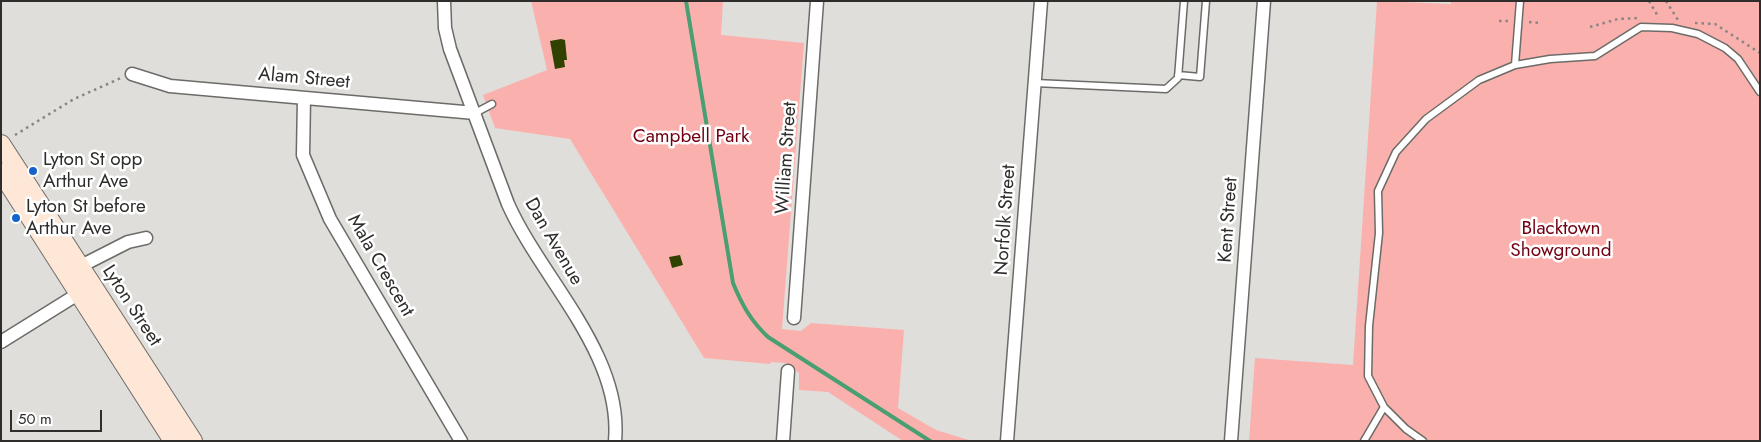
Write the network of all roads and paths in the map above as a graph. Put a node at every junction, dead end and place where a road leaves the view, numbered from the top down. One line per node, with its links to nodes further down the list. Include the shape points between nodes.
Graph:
1 (444, 1): 23 (street, Dan Avenue, via 450,49)
2 (817, 1): 29 (street, William Street)
3 (1041, 1): 19 (street, Norfolk Street)
4 (1184, 1): 18 (lane)
5 (1206, 1): 18 (lane, via 1200,77)
6 (1264, 1): 39 (street, Kent Street)
7 (1520, 1): 16 (lane)
8 (1649, 1): 10 (path)
9 (1666, 1): 11 (path)
10 (1658, 18)
11 (1678, 20)
12 (1499, 21): 13 (path)
13 (1508, 21)
14 (1529, 22): 15 (path)
15 (1540, 23)
16 (1515, 65): 20 (lane, via 1595,56 1641,27 1672,28 1698,34 1725,48 1738,59); 32 (lane, via 1479,80 1426,119 1396,152 1378,191 1379,233 1369,326 1368,376)
17 (132, 74): 21 (street, Alam Street, via 170,86); 24 (path, via 74,99)
18 (1178, 75): 19 (lane, via 1177,80 1163,90)
19 (1035, 83): 38 (street, Norfolk Street)
20 (1760, 92)
21 (304, 98): 23 (street, Alam Street); 35 (street, Mala Crescent, via 303,155 330,219)
22 (492, 104): 23 (lane)
23 (475, 113): 36 (street, Dan Avenue, via 519,228 602,365 615,409)
24 (5, 142): 27 (main road, Lyton Street)
25 (1, 172): 27 (main road, Lyton Street)
26 (146, 238): 27 (street, via 128,242)
27 (73, 270): 28 (main road, Lyton Street)
28 (86, 290): 30 (street); 33 (main road, Lyton Street); 34 (main road, Lyton Street)
29 (794, 318)
30 (1, 342)
31 (788, 372): 37 (street)
32 (1384, 407): 40 (lane); 41 (lane)
33 (173, 441)
34 (193, 441)
35 (461, 441)
36 (615, 441)
37 (783, 441)
38 (1008, 441)
39 (1230, 441)
40 (1364, 441)
41 (1423, 441)

